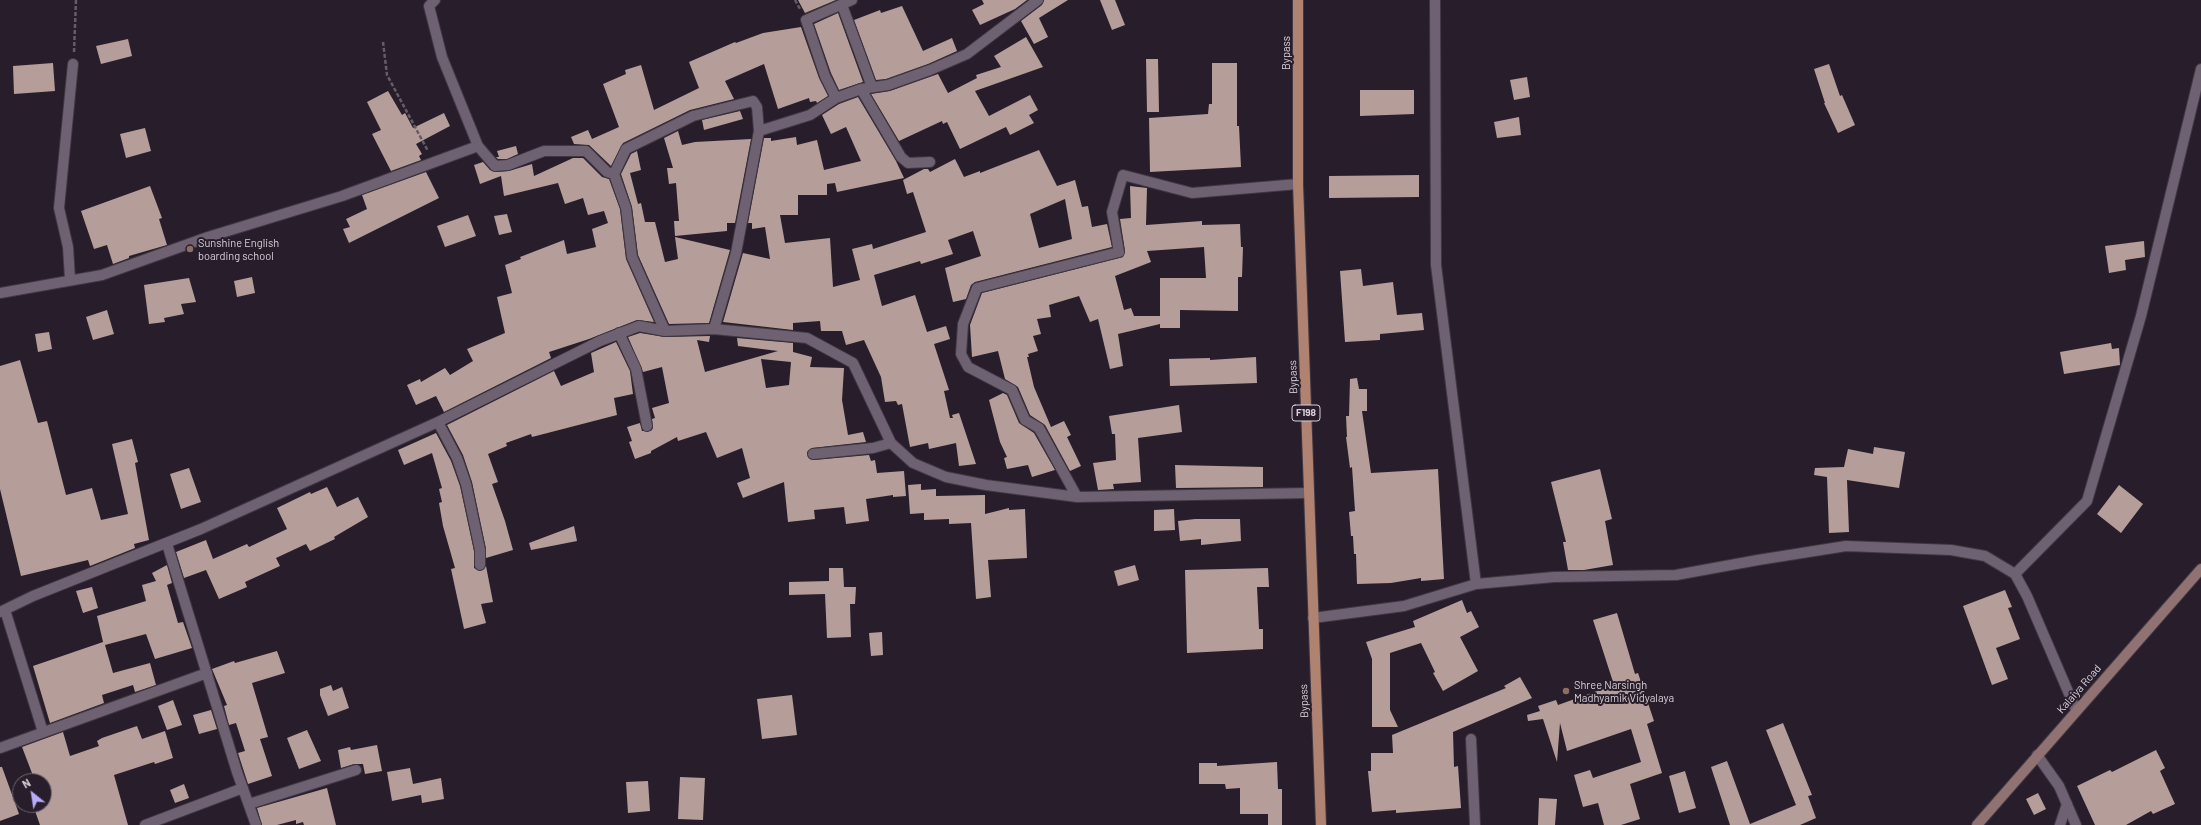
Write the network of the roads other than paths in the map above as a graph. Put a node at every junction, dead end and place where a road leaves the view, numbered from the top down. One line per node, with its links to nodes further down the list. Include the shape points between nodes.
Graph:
1 (435, 0): 13 (street, via 429,6 442,57)
2 (852, 0): 6 (street)
3 (1038, 0): 9 (street, via 967,54 888,85)
4 (1298, 0): 16 (main road, Bypass / F198)
5 (1435, 0): 32 (street, via 1436,265)
6 (842, 5): 9 (street); 11 (street, via 806,20 825,76)
7 (74, 64): 17 (street, via 59,208 68,247)
8 (2201, 69): 31 (street, via 2141,316 2087,501)
9 (872, 87): 10 (street)
10 (861, 89): 11 (street); 14 (street, via 901,157 908,163)
11 (836, 98): 12 (street, via 810,115)
12 (759, 131): 15 (street, via 757,107 753,101 693,116 626,149); 19 (street, via 736,253)
13 (478, 146): 15 (street, via 495,166 508,165 544,151 586,151 607,172); 17 (street, via 342,196 208,237 102,275)
14 (930, 162)
15 (614, 174): 20 (street, via 626,208 632,257)
16 (1298, 184): 26 (main road, Bypass / F198); 27 (street, via 1192,193 1123,175 1112,212 1119,252 977,288 963,324 961,354 968,367 1012,390 1025,420 1039,428)
17 (70, 279): 18 (street)
18 (0, 293)
19 (714, 329): 20 (street); 24 (street, via 808,338 853,363)
20 (665, 331): 21 (street, via 639,326)
21 (619, 333): 22 (street); 23 (street, via 636,369)
22 (438, 422): 28 (street); 29 (street, via 457,458 466,484 480,550)
23 (647, 426)
24 (891, 443): 25 (street, via 873,448); 27 (street, via 913,463 946,477)
25 (813, 454)
26 (1309, 493): 27 (street); 34 (main road, Bypass / F198)
27 (1077, 497)
28 (167, 544): 33 (street, via 33,596); 35 (street)
29 (480, 565)
30 (2201, 570): 36 (main road, Kalaiya Road)
31 (2015, 574): 32 (street, via 1985,556 1951,550 1846,546 1676,575 1554,577); 36 (street)
32 (1476, 584): 34 (street, via 1404,606)
33 (2, 611): 37 (street)
34 (1313, 618): 47 (main road, Bypass / F198)
35 (207, 673): 37 (street); 42 (street)
36 (2076, 710): 40 (main road, Kalaiya Road)
37 (43, 732): 39 (street)
38 (1471, 740): 48 (street)
39 (0, 748)
40 (2037, 755): 44 (street, via 2059,786); 49 (main road, Kalaiya Road)
41 (356, 770): 43 (street)
42 (243, 788): 43 (street); 45 (street)
43 (249, 804): 46 (street)
44 (2067, 804): 50 (street); 51 (street)
45 (145, 825)
46 (256, 825)
47 (1321, 825)
48 (1475, 825)
49 (1977, 825)
50 (2060, 825)
51 (2076, 825)

